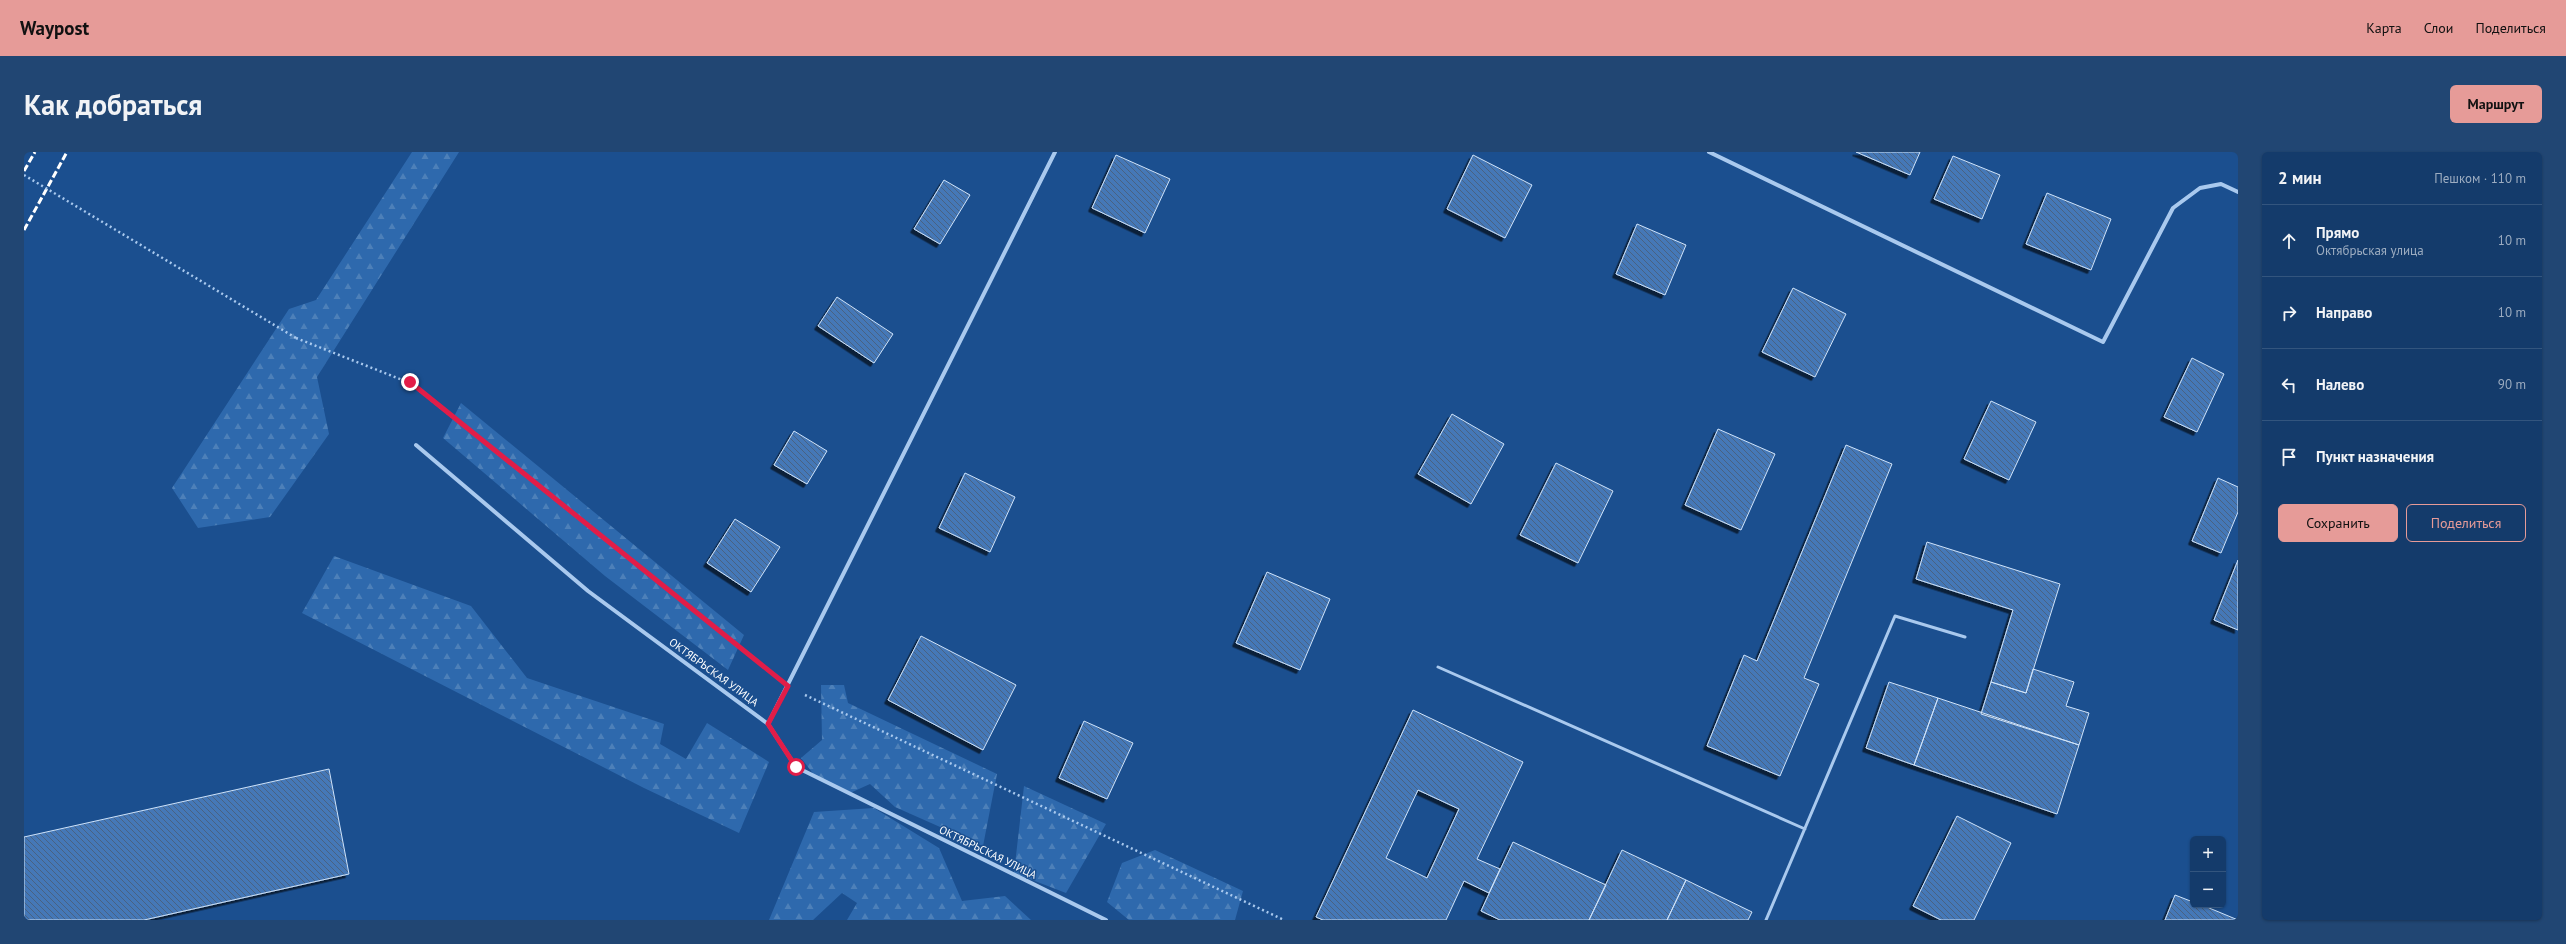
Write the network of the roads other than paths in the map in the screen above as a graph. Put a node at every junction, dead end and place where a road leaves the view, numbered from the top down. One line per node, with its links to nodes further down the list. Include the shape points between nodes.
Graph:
1 (1055, 152): 7 (street)
2 (1709, 152): 3 (street, via 2103,342 2173,208 2200,188 2221,184)
3 (2238, 192)
4 (416, 445): 7 (street, ОКТЯБРЬСКАЯ УЛИЦА, via 588,591)
5 (1965, 637): 8 (lane, via 1895,616)
6 (1438, 667): 8 (lane)
7 (768, 724): 9 (street, ОКТЯБРЬСКАЯ УЛИЦА, via 796,767)
8 (1804, 829): 10 (lane)
9 (1106, 920)
10 (1766, 920)

